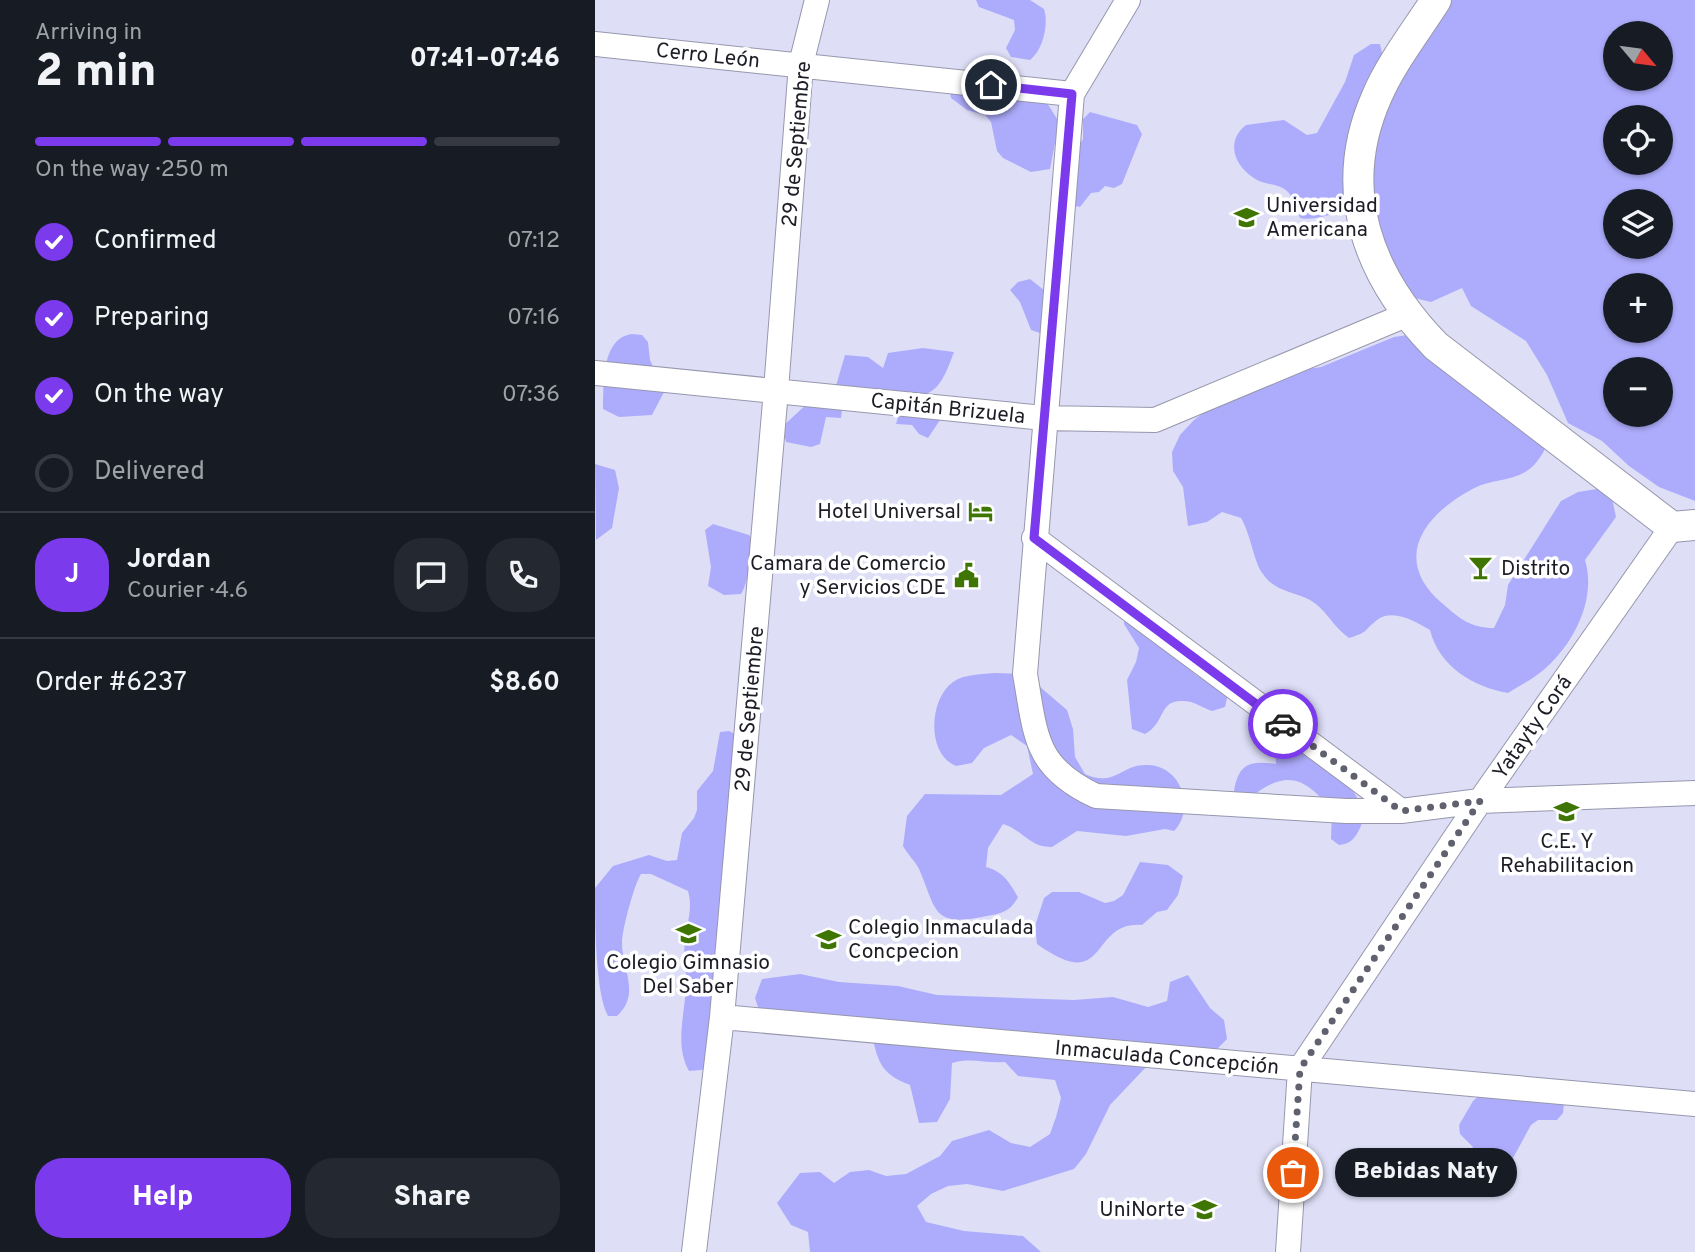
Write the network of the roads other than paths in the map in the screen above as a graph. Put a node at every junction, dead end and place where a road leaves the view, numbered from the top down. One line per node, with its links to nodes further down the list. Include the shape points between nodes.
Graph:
1 (817, 0): 5 (street, 29 de Septiembre)
2 (1128, 0): 6 (street)
3 (1436, 0): 7 (street, via 1377,96 1359,154 1358,206 1377,263)
4 (595, 44): 5 (street, Cerro León)
5 (801, 64): 6 (street, Cerro León); 9 (street, 29 de Septiembre)
6 (1072, 94): 10 (street)
7 (1406, 315): 10 (street, Capitán Brizuela, via 1155,420); 11 (street, via 1444,352)
8 (595, 373): 9 (street, Capitán Brizuela)
9 (776, 390): 10 (street, Capitán Brizuela); 16 (street, 29 de Septiembre)
10 (1044, 418): 12 (street)
11 (1684, 526): 14 (street, Yatayty Corá)
12 (1034, 538): 15 (street); 15 (street, via 1025,674 1036,738 1047,761 1070,784 1096,796)
13 (1695, 793): 14 (street)
14 (1480, 801): 15 (street); 17 (street, Yatayty Corá)
15 (1401, 811)
16 (722, 1017): 17 (street, Inmaculada Concepción); 19 (street, 29 de Septiembre)
17 (1300, 1069): 18 (street, Inmaculada Concepción); 20 (street)
18 (1695, 1104)
19 (694, 1252)
20 (1289, 1252)

